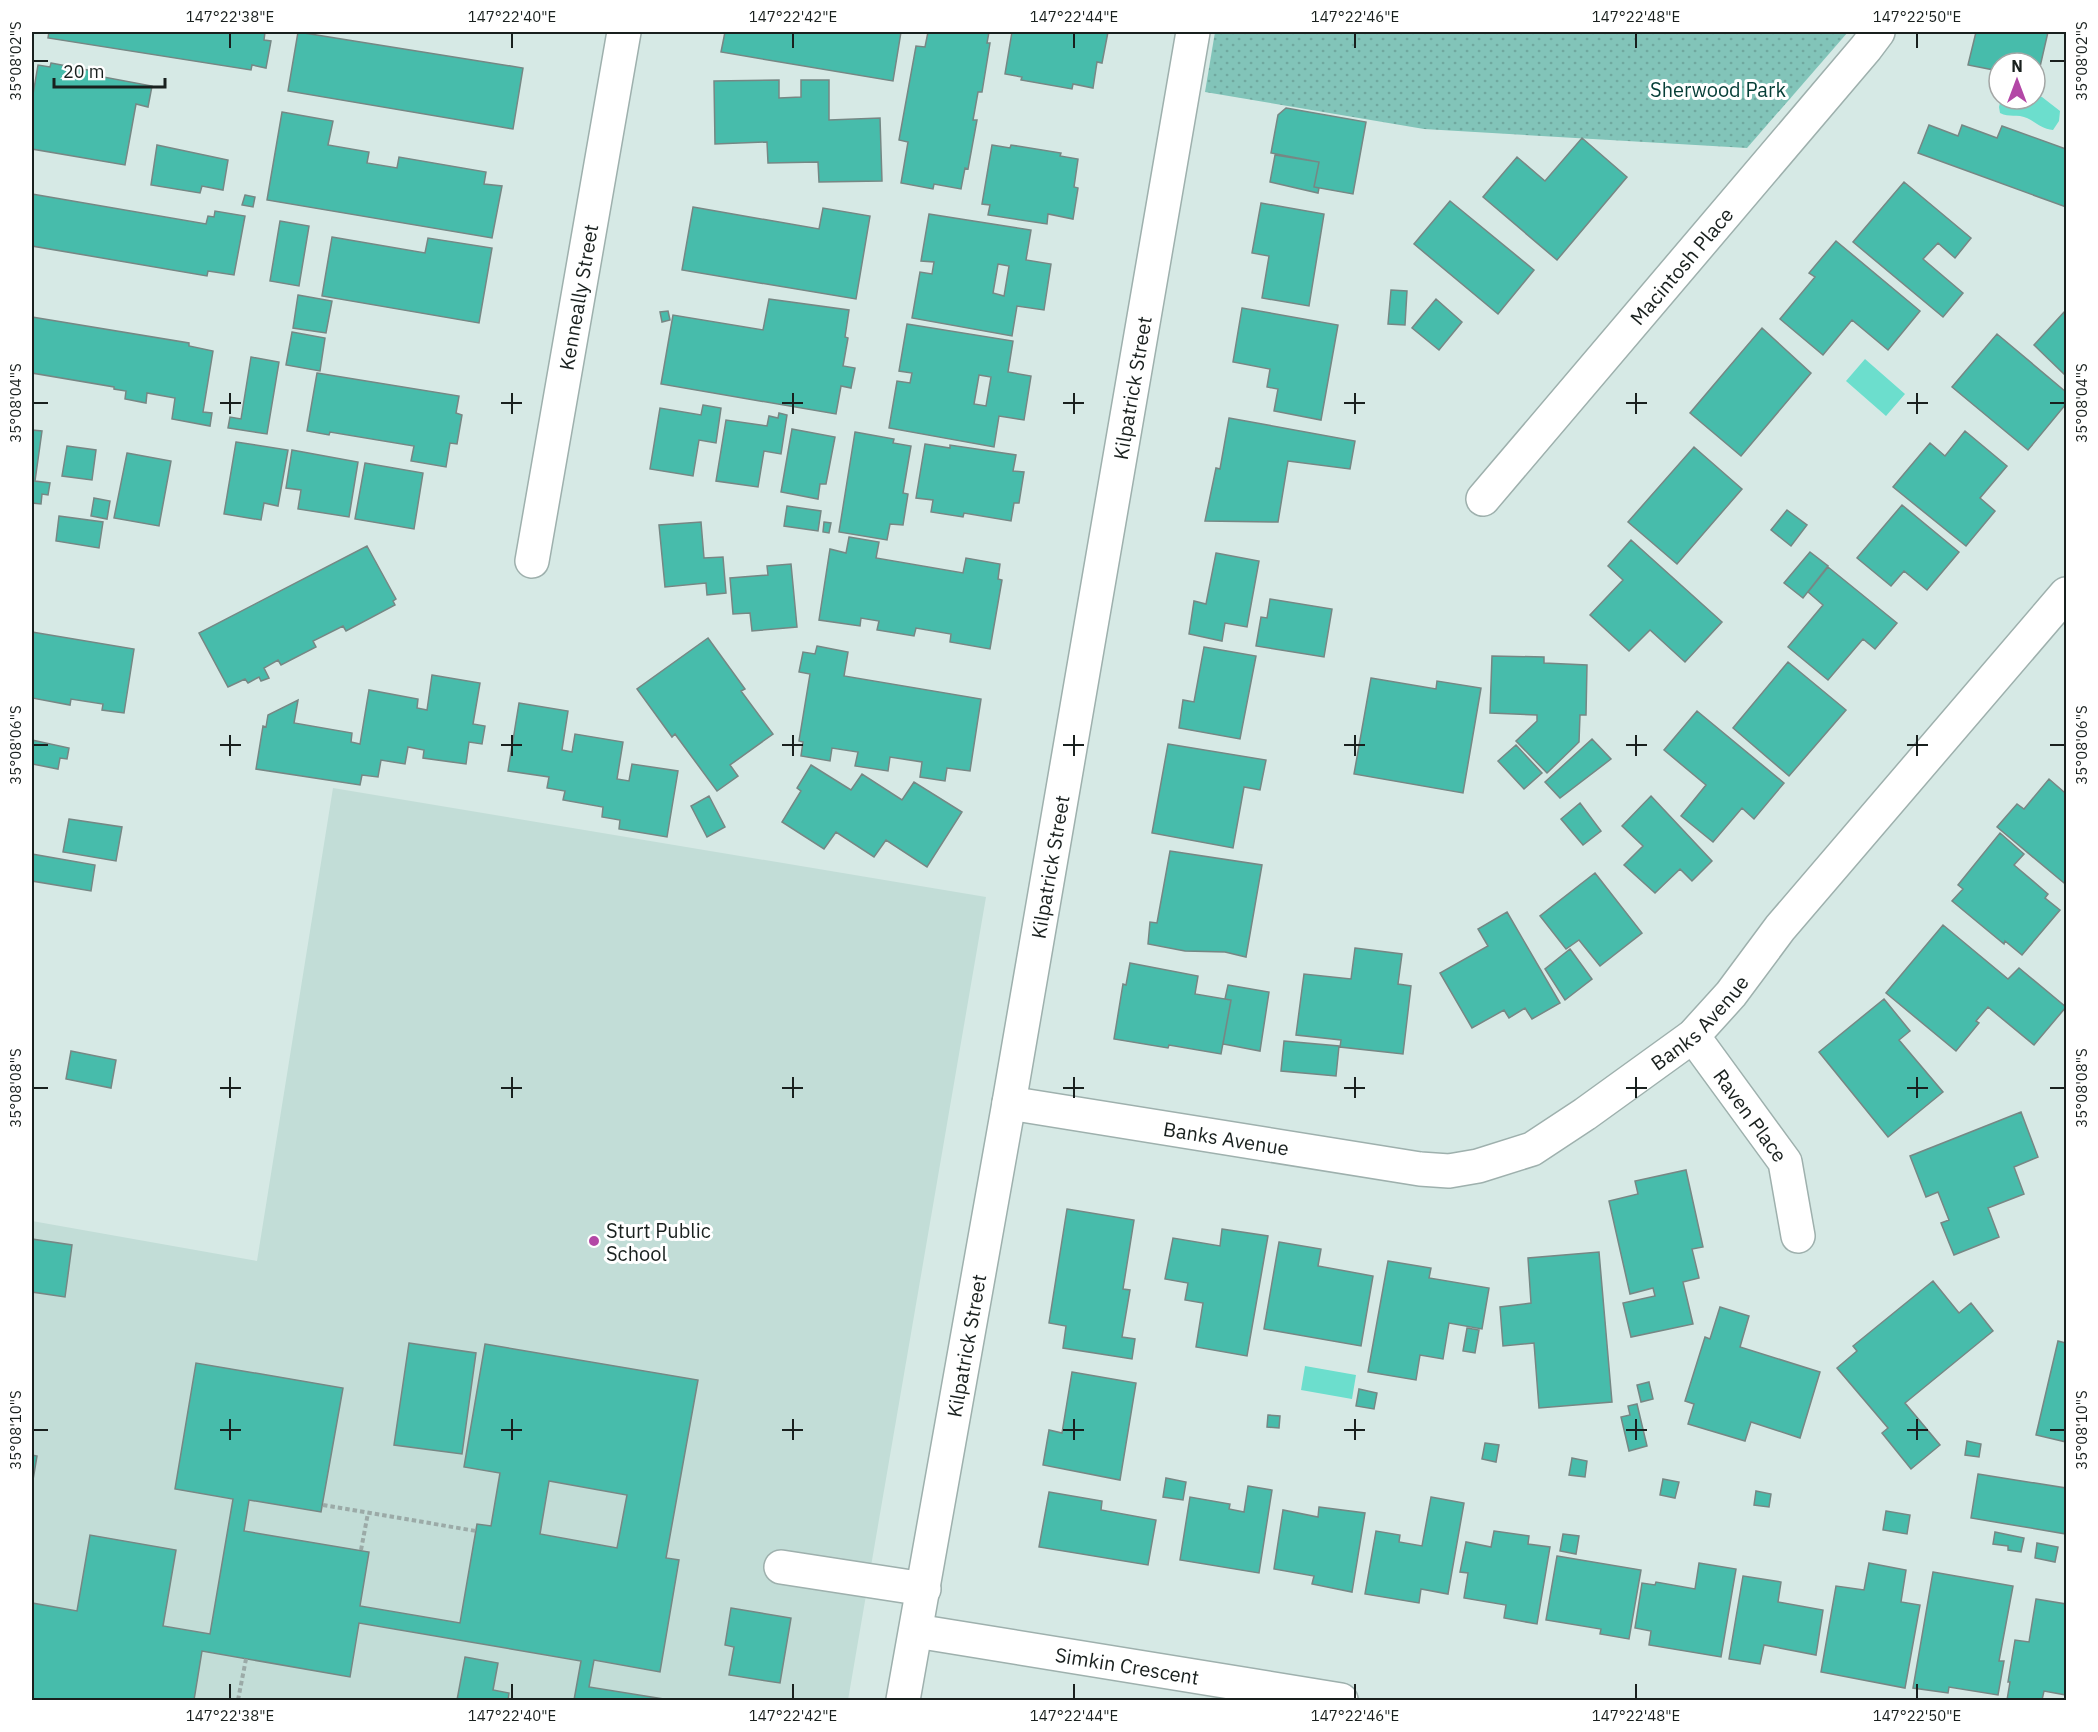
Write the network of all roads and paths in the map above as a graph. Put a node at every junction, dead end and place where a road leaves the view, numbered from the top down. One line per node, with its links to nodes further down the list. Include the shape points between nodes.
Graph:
1 (624, 32): 5 (street, Kenneally Street)
2 (1192, 32): 8 (street, Kilpatrick Street)
3 (1878, 32): 4 (street, Macintosh Place)
4 (1483, 499)
5 (532, 561)
6 (2067, 594): 7 (street, Banks Avenue, via 1780,928 1731,994)
7 (1693, 1036): 8 (street, Banks Avenue, via 1532,1149 1449,1171); 9 (street, Raven Place, via 1785,1162)
8 (1009, 1103): 15 (street, Kilpatrick Street)
9 (1798, 1236)
10 (323, 1506): 11 (path)
11 (369, 1513): 12 (path); 13 (path)
12 (476, 1531)
13 (361, 1550)
14 (781, 1567): 15 (street)
15 (924, 1589): 16 (street, Kilpatrick Street)
16 (916, 1631): 19 (street, Kilpatrick Street); 20 (street, Simkin Crescent)
17 (246, 1659): 18 (path)
18 (238, 1701)
19 (903, 1701)
20 (1341, 1701)

